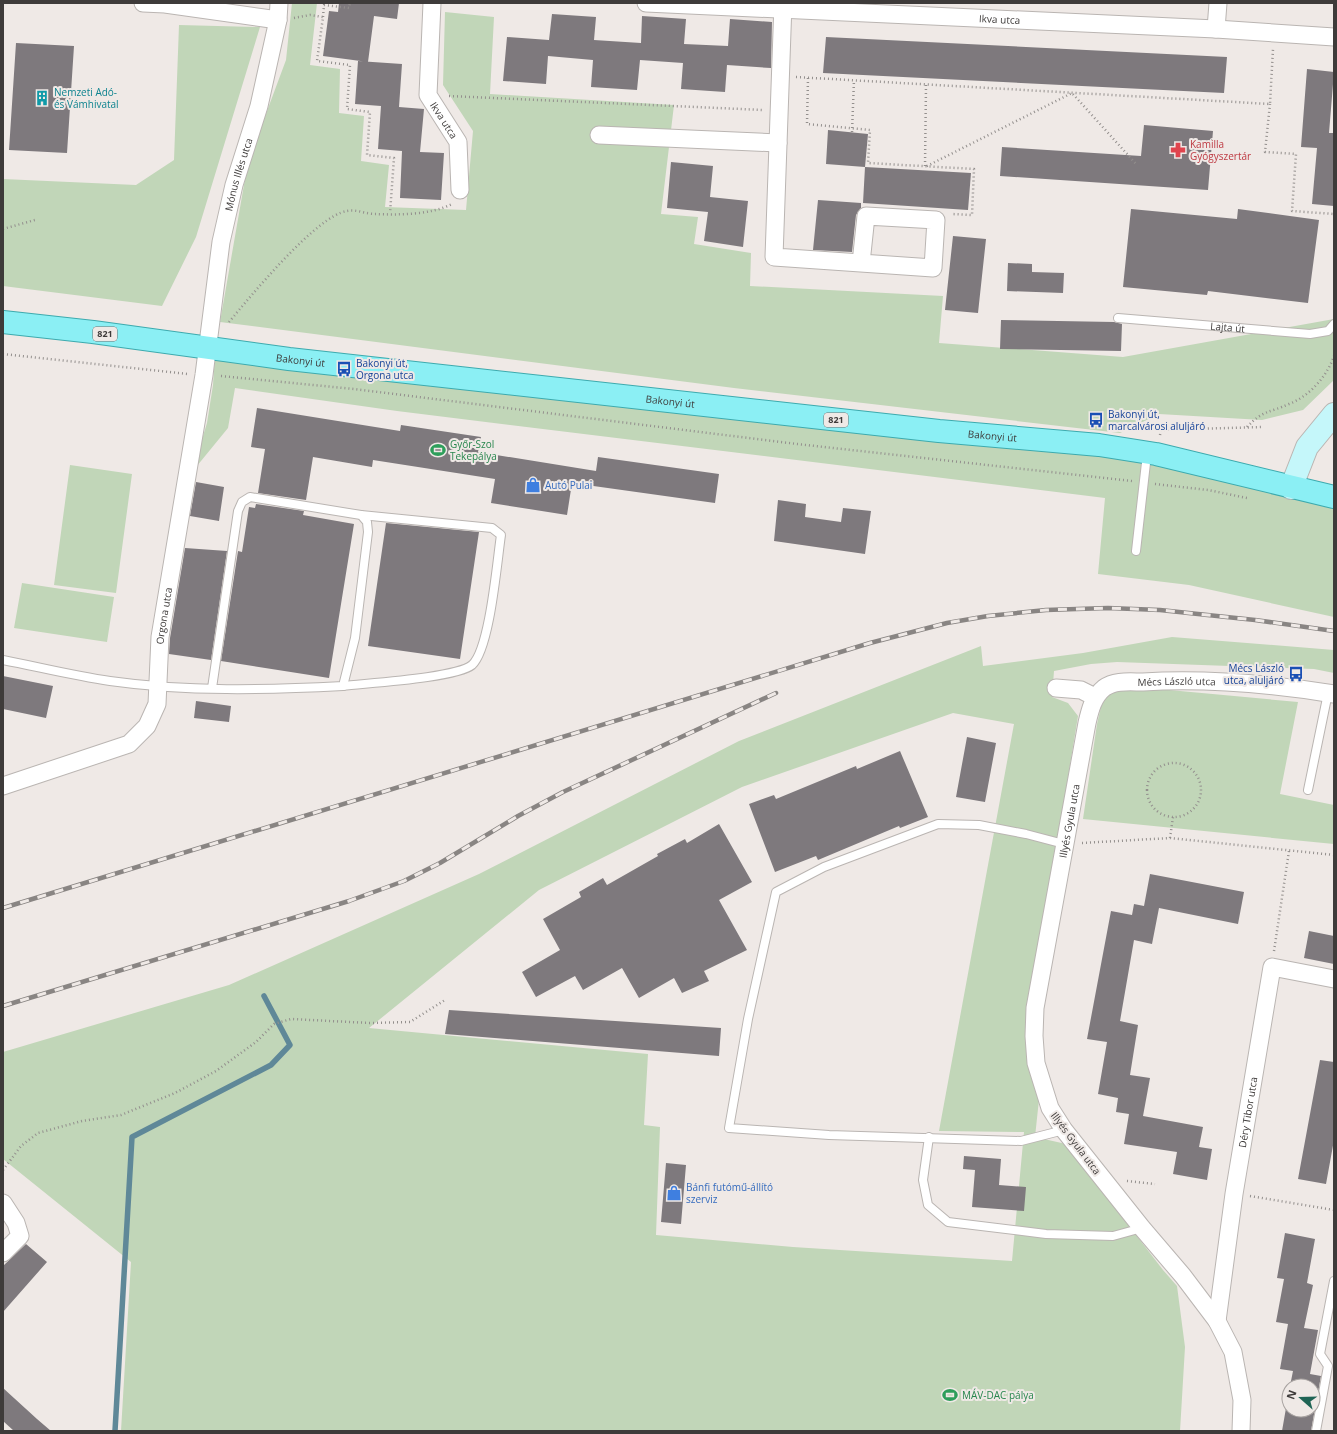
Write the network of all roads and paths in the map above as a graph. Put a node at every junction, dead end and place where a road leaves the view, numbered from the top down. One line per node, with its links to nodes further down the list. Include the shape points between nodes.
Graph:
1 (143, 3): 9 (street)
2 (279, 3): 9 (street, Mónus Illés utca)
3 (350, 3): 8 (path, via 349,8 324,5)
4 (432, 3): 18 (street, Ikva utca)
5 (646, 3): 7 (street, Ikva utca)
6 (1218, 3): 10 (street)
7 (783, 6): 10 (street, Ikva utca); 13 (street)
8 (323, 17): 9 (path, via 310,15); 28 (path, via 317,61 350,65 347,109 370,112 367,155 394,158)
9 (278, 20): 37 (street, Mónus Illés utca, via 260,106 234,185 221,242)
10 (1216, 29): 11 (street, Ikva utca)
11 (1274, 34): 12 (street, Ikva utca); 19 (path)
12 (1334, 38)
13 (780, 76): 14 (path); 20 (street)
14 (808, 78): 15 (path); 21 (path, via 807,124)
15 (854, 80): 16 (path); 21 (path)
16 (926, 84): 17 (path); 26 (path)
17 (1072, 92): 19 (path); 25 (path); 26 (path)
18 (428, 95): 20 (path); 27 (street, Ikva utca, via 458,142)
19 (1270, 104): 29 (path, via 1265,152 1296,154 1292,211)
20 (779, 111): 24 (street)
21 (852, 128): 22 (path); 26 (path, via 870,130 868,163)
22 (852, 132)
23 (599, 135): 24 (street)
24 (778, 143): 33 (street, via 774,257)
25 (1137, 165)
26 (925, 167): 31 (path, via 974,169 972,215 933,214)
27 (460, 190): 28 (path, via 456,202 443,209)
28 (390, 213): 37 (path, via 374,214 347,210 330,219 271,271)
29 (1334, 214)
30 (35, 220): 32 (path)
31 (932, 220): 33 (street, via 866,216); 33 (street, via 936,220 933,268)
32 (3, 229)
33 (861, 263)
34 (1118, 318): 36 (lane, Lajta út, via 1310,334 1328,331)
35 (3, 322): 37 (main road, Bakonyi út / 821)
36 (1334, 324)
37 (207, 348): 40 (street, Orgona utca); 44 (main road, Bakonyi út / 821, via 939,431 1099,445)
38 (3, 354): 40 (path)
39 (1334, 356): 43 (path, via 1329,370 1310,391 1291,404 1259,415)
40 (204, 375): 45 (path, via 354,389 797,444); 52 (street, Orgona utca, via 160,637)
41 (1334, 414): 46 (street, via 1307,447)
42 (1262, 427): 43 (path)
43 (1247, 428): 44 (path, via 1161,430)
44 (1151, 454): 45 (lane); 46 (main road, Bakonyi út / 821)
45 (1144, 483): 48 (path, via 1208,490); 50 (lane)
46 (1291, 488): 47 (main road, Bakonyi út / 821)
47 (1334, 498)
48 (1253, 499)
49 (361, 515): 53 (lane, via 367,522 368,532 355,638); 53 (lane, via 492,528 501,535 488,624 478,658 472,665 453,674); 54 (lane, via 250,497 242,502 238,511)
50 (1136, 551)
51 (3, 660): 52 (lane, via 110,681)
52 (158, 686): 54 (lane); 58 (street, Orgona utca, via 157,704 147,726 129,744)
53 (343, 686): 54 (lane, via 266,690)
54 (212, 688)
55 (1056, 688): 57 (street, via 1081,690)
56 (1331, 694): 57 (street, Mécs László utca, via 1246,683 1158,681 1117,683 1105,688); 59 (lane)
57 (1095, 697): 62 (street, Illyés Gyula utca, via 1087,723)
58 (3, 786)
59 (1308, 790)
60 (1173, 817): 60 (path, via 1186,815 1193,810 1201,794 1198,777 1189,768 1177,763 1160,766 1148,781 1147,790 1148,799 1153,807 1159,813); 61 (path)
61 (1170, 838): 62 (path); 63 (path)
62 (1064, 844): 68 (street, Illyés Gyula utca, via 1035,1008 1034,1036 1036,1063 1042,1085 1050,1108); 69 (lane, via 979,825 938,824 824,867 776,892 748,1019 729,1128 829,1135)
63 (1289, 852): 64 (path); 65 (path)
64 (1334, 855)
65 (1272, 967): 66 (street); 71 (street, Déry Tibor utca)
66 (1334, 979)
67 (445, 1000): 70 (path, via 410,1022 370,1023 291,1019 282,1022 267,1029 256,1042 216,1071 175,1092 121,1115 82,1121 38,1133 21,1146)
68 (1064, 1130): 69 (lane, via 1021,1141); 74 (street, Illyés Gyula utca)
69 (929, 1137): 74 (lane, via 923,1180 928,1204 948,1222 1046,1234 1105,1236)
70 (3, 1170)
71 (1234, 1194): 73 (path); 77 (street, Déry Tibor utca)
72 (3, 1203): 75 (street, via 16,1223 20,1236)
73 (1334, 1210)
74 (1142, 1228): 77 (street, Illyés Gyula utca)
75 (3, 1253)
76 (1334, 1281): 79 (lane, via 1320,1354 1328,1366)
77 (1217, 1321): 78 (street, Illyés Gyula utca, via 1233,1352 1242,1400)
78 (1241, 1431)
79 (1316, 1431)

